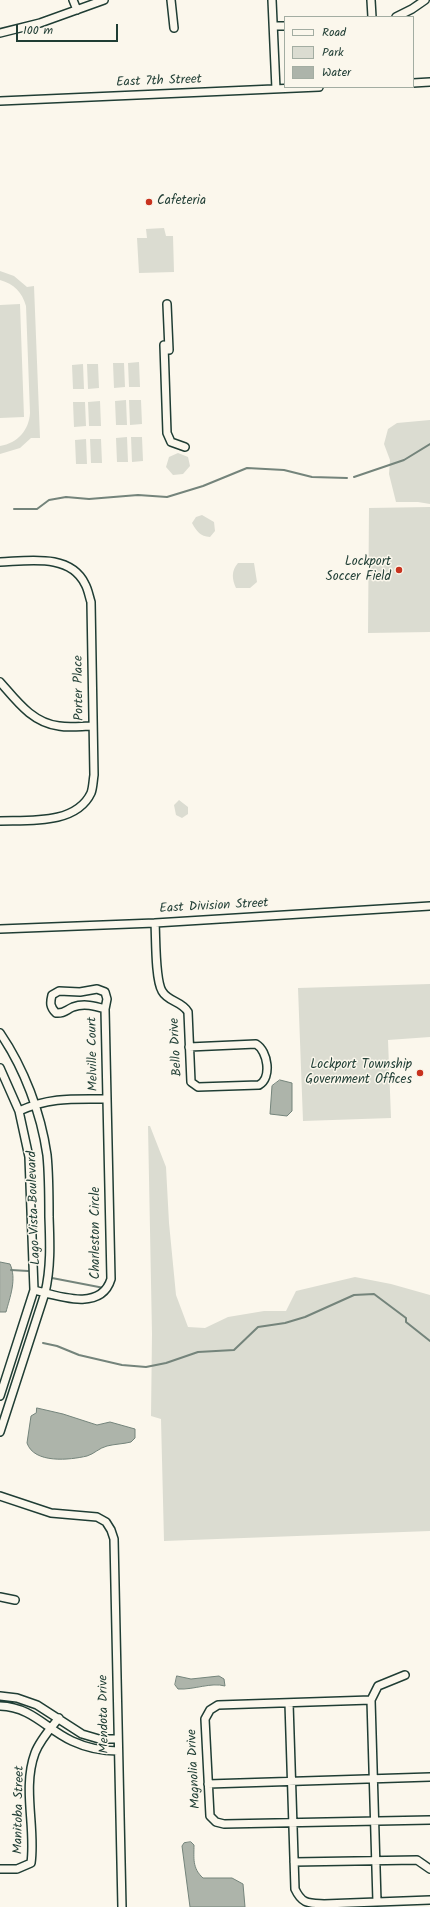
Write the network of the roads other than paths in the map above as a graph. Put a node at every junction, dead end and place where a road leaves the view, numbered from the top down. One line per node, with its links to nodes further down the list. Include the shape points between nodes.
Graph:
1 (73, 0): 7 (street)
2 (104, 0): 7 (street)
3 (171, 0): 12 (street)
4 (272, 0): 10 (street)
5 (371, 0): 8 (street)
6 (425, 0): 9 (street)
7 (77, 10): 13 (street)
8 (372, 16)
9 (398, 16)
10 (274, 26): 11 (street); 17 (street)
11 (284, 26)
12 (174, 28)
13 (0, 33)
14 (430, 82): 15 (street)
15 (414, 83)
16 (298, 88): 17 (street, East 7th Street)
17 (276, 89): 18 (street, East 7th Street)
18 (0, 101)
19 (167, 304): 20 (street, via 167,433 171,442)
20 (185, 447)
21 (0, 562): 23 (street, Porter Place, via 43,560 64,564 78,572 86,584 90,602)
22 (0, 682): 23 (street, via 26,710 41,721 59,726)
23 (93, 726): 24 (street, Porter Place, via 94,775 91,793 84,804 70,813 50,819)
24 (0, 821)
25 (430, 906): 26 (street, East Division Street)
26 (155, 923): 27 (street, East Division Street); 30 (street, Bello Drive, via 162,991 168,998 184,1005 188,1012)
27 (0, 929)
28 (105, 1009): 28 (street, Melville Court, via 108,998 105,992 97,988 80,992 59,991 52,995 50,1002 51,1008 62,1014 74,1007 85,1005); 32 (street, Melville Court)
29 (0, 1033): 33 (street, Lago Vista Boulevard, via 22,1074)
30 (189, 1047): 30 (street, Bello Drive, via 256,1044 262,1047 265,1053 264,1082 259,1085 194,1086 191,1082)
31 (0, 1068): 34 (street, Lago Vista Boulevard)
32 (106, 1099): 33 (street, via 50,1100); 36 (street, Charleston Circle, via 111,1279 108,1289 101,1295 91,1298 71,1298)
33 (34, 1104): 34 (street); 36 (street, Lago Vista Boulevard, via 47,1156 50,1272)
34 (19, 1111): 35 (street, Lago Vista Boulevard, via 29,1157)
35 (34, 1290): 36 (street, Charleston Circle); 37 (street, Lago Vista Boulevard)
36 (45, 1293): 38 (street, Lago Vista Boulevard)
37 (0, 1396)
38 (0, 1432)
39 (0, 1496): 49 (street, Mendota Drive, via 51,1513 97,1516 106,1522 111,1530 114,1539)
40 (0, 1597): 41 (street)
41 (15, 1600)
42 (405, 1676): 44 (street, via 378,1686)
43 (0, 1696): 47 (street, via 17,1698 37,1705)
44 (371, 1700): 45 (street, Magnolia Drive); 52 (street)
45 (289, 1703): 53 (street); 54 (street, Magnolia Drive, via 218,1705 210,1710 205,1719)
46 (0, 1706): 48 (street, via 17,1708)
47 (59, 1718): 48 (street, Manitoba Street); 49 (street, via 82,1734 99,1739)
48 (51, 1727): 50 (street, via 71,1741 92,1749); 60 (street, Manitoba Street, via 35,1752 31,1770 31,1863 17,1869)
49 (117, 1739): 50 (street, Mendota Drive)
50 (118, 1751): 64 (street, Mendota Drive)
51 (430, 1777): 52 (street)
52 (374, 1778): 53 (street); 55 (street)
53 (291, 1781): 54 (street); 57 (street)
54 (208, 1784): 57 (street, Magnolia Drive, via 210,1816 216,1822)
55 (375, 1820): 56 (street, Magnolia Drive); 57 (street, Magnolia Drive); 58 (street)
56 (430, 1820)
57 (292, 1822): 59 (street)
58 (376, 1861): 59 (street); 61 (street, via 417,1860); 63 (street)
59 (294, 1862): 63 (street, via 295,1889 299,1898 308,1903)
60 (0, 1869)
61 (430, 1869)
62 (430, 1900): 63 (street)
63 (377, 1902)
64 (122, 1907)

